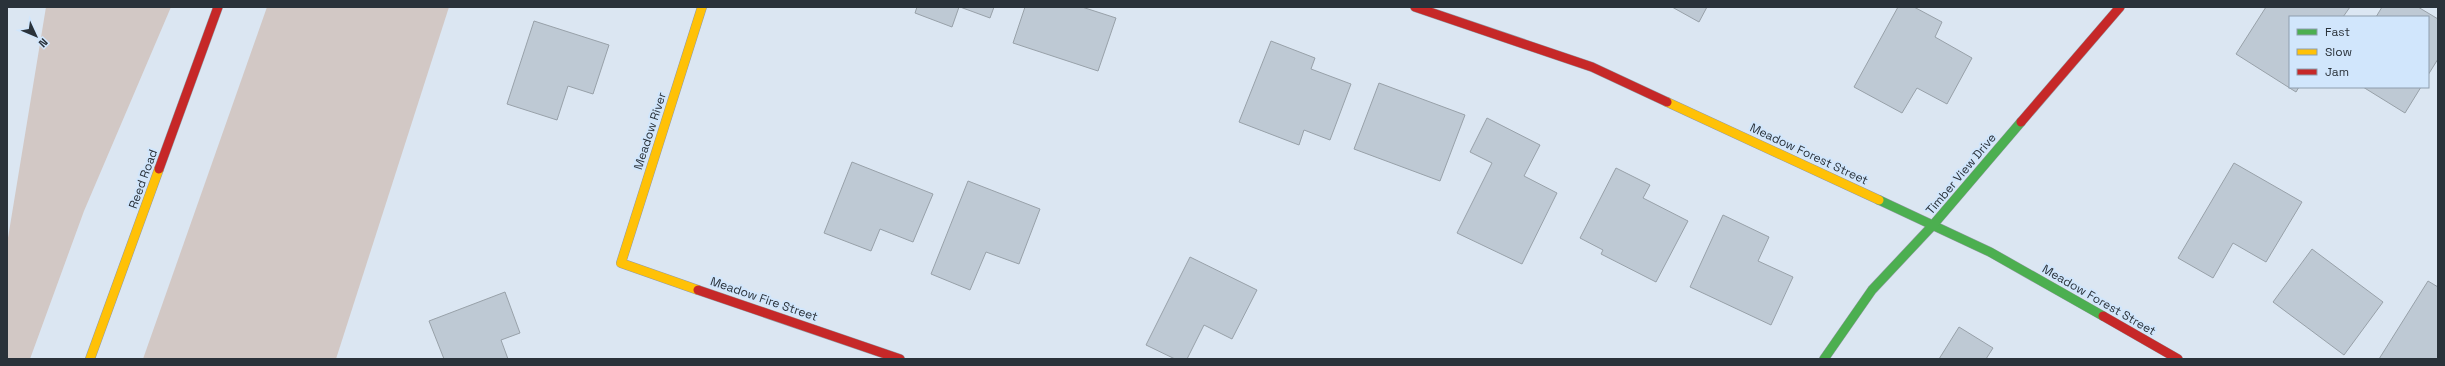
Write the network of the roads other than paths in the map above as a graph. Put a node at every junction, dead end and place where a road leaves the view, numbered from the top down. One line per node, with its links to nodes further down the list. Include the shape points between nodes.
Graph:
1 (218, 7): 7 (street, Reed Road)
2 (702, 7): 6 (street, Meadow River)
3 (1415, 7): 5 (street, Meadow Forest Street, via 1592,67)
4 (2120, 7): 5 (street, Timber View Drive)
5 (1933, 224): 9 (street, Timber View Drive, via 1872,290); 10 (street, Meadow Forest Street, via 1990,252)
6 (621, 263): 8 (street, Meadow Fire Street)
7 (90, 359)
8 (900, 359)
9 (1824, 359)
10 (2178, 359)

